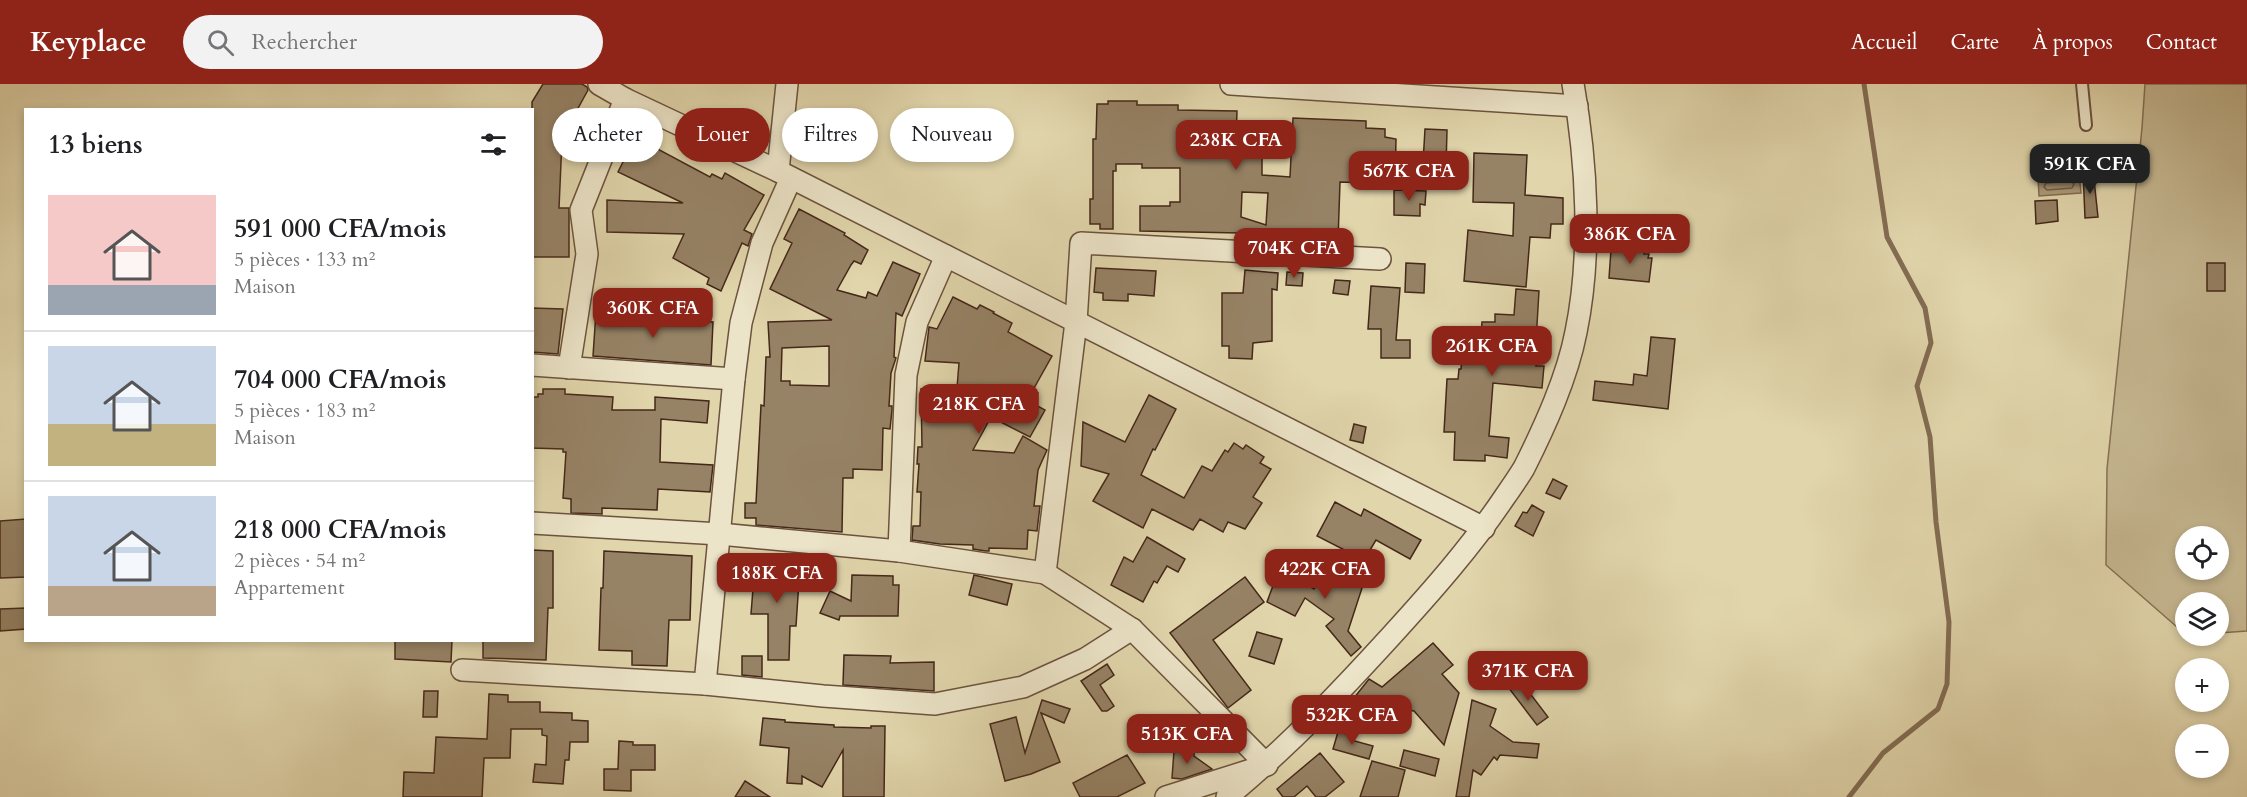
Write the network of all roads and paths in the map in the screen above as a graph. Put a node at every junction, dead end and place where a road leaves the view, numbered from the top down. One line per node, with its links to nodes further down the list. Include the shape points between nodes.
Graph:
1 (599, 84): 6 (street)
2 (787, 84): 9 (street)
3 (1231, 84): 7 (street)
4 (1573, 84): 7 (street)
5 (2082, 84): 8 (lane)
6 (625, 99): 9 (street); 14 (street, via 581,210 587,254)
7 (1577, 106): 17 (street, via 1585,169 1585,211 1584,272 1576,333 1563,377 1523,469)
8 (2086, 125)
9 (784, 174): 10 (street); 15 (street, via 741,323)
10 (946, 256): 12 (street); 19 (street, via 918,322 906,375)
11 (1380, 259): 12 (street, via 1081,243)
12 (1076, 322): 17 (street); 20 (street)
13 (534, 364): 14 (street)
14 (569, 368): 15 (street)
15 (734, 380): 18 (street)
16 (534, 523): 18 (street)
17 (1484, 528): 24 (street, via 1353,678)
18 (720, 534): 19 (street); 23 (street)
19 (899, 551): 20 (street)
20 (1045, 573): 21 (street)
21 (1132, 629): 23 (street, via 1085,659 1023,687 935,704); 24 (street)
22 (462, 670): 23 (street)
23 (705, 684)
24 (1267, 765): 25 (street); 26 (street)
25 (1166, 797)
26 (1227, 797)

